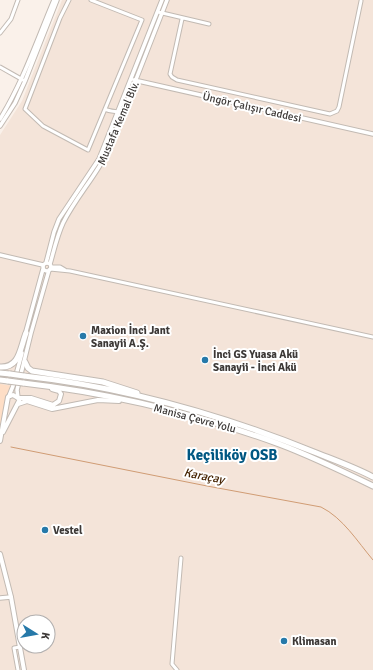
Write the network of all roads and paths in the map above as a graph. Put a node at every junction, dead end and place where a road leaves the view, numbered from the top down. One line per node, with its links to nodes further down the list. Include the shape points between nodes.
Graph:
1 (18, 0): 13 (street, via 11,19)
2 (54, 0): 16 (street)
3 (57, 0): 16 (street)
4 (69, 0): 19 (street, via 26,109 43,126 88,150)
5 (91, 0): 18 (street, via 142,20)
6 (162, 0): 9 (street, Mustafa Kemal Blv.)
7 (167, 0): 10 (street, Mustafa Kemal Blv.)
8 (361, 1): 11 (street, via 337,111 330,114 172,77 170,74)
9 (158, 12): 10 (street); 15 (street, Mustafa Kemal Blv.)
10 (162, 14): 11 (street); 17 (street, Mustafa Kemal Blv.)
11 (182, 19): 12 (street)
12 (209, 24)
13 (0, 34)
14 (0, 67): 16 (street)
15 (131, 78): 17 (street, Üngör Çalışır Caddesi); 20 (street, Mustafa Kemal Blv.)
16 (23, 80): 22 (street); 23 (street, via 15,103)
17 (136, 81): 21 (street, Mustafa Kemal Blv.); 24 (street, Üngör Çalışır Caddesi)
18 (108, 103): 19 (street); 20 (street)
19 (106, 109): 20 (street)
20 (116, 110): 21 (street); 26 (street, Mustafa Kemal Blv., via 99,159 59,219)
21 (123, 113): 27 (street, Mustafa Kemal Blv., via 104,159 64,222)
22 (0, 119)
23 (0, 126)
24 (373, 134)
25 (0, 255): 26 (street)
26 (44, 266): 27 (street); 27 (street, via 47,271); 28 (street, Mustafa Kemal Blv.)
27 (50, 268): 29 (street); 30 (street, Mustafa Kemal Blv.)
28 (26, 333): 31 (highway, via 15,362 11,366); 35 (street, Mustafa Kemal Blv.)
29 (373, 337)
30 (25, 362): 36 (street, Mustafa Kemal Blv., via 17,390); 37 (highway, via 32,371 104,382)
31 (0, 367)
32 (0, 373): 37 (highway, Manisa Çevre Yolu, bridge, via 89,386)
33 (0, 380): 34 (highway, Manisa Çevre Yolu, bridge)
34 (30, 383): 36 (main road, via 59,391 59,401 53,405 31,398); 40 (highway, Manisa Çevre Yolu, via 99,394)
35 (9, 396): 36 (main road, via 15,395); 38 (main road)
36 (18, 398): 39 (main road)
37 (153, 399): 42 (highway, Manisa Çevre Yolu, via 220,418)
38 (6, 402): 39 (main road, via 10,407); 41 (main road)
39 (17, 405): 40 (main road, via 27,401 52,409 109,400); 41 (main road)
40 (149, 406): 43 (highway, Manisa Çevre Yolu, via 185,414 278,444 316,459)
41 (1, 439)
42 (373, 476)
43 (373, 487)
44 (0, 554): 46 (main road)
45 (181, 558): 53 (street, via 172,664)
46 (10, 597): 47 (street); 48 (main road)
47 (0, 598)
48 (16, 627)
49 (16, 648): 51 (street, via 14,648)
50 (21, 654): 52 (main road)
51 (18, 670)
52 (24, 670)
53 (176, 670)

